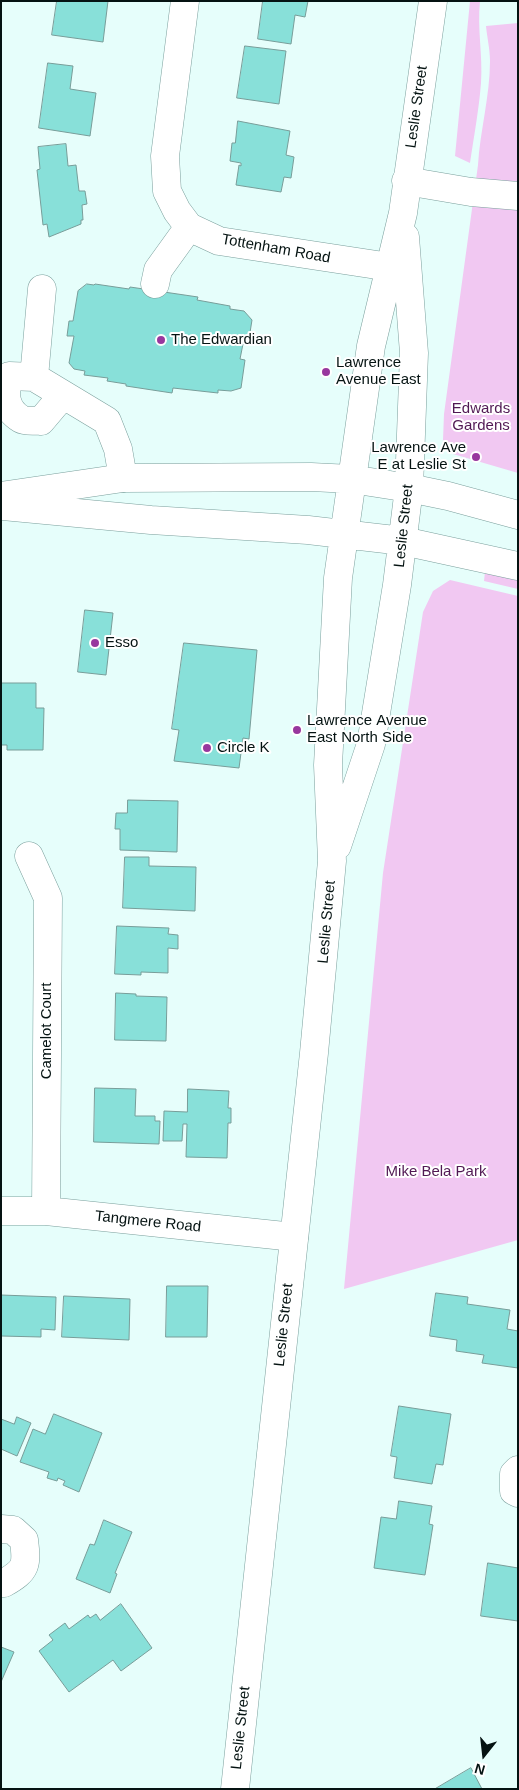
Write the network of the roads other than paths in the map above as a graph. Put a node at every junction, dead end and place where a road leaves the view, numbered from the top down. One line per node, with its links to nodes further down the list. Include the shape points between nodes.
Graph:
1 (185, 1): 6 (main road, via 165,156 167,191)
2 (433, 1): 3 (main road, Leslie Street)
3 (406, 181): 4 (main road); 5 (main road, Leslie Street)
4 (518, 196)
5 (403, 213): 7 (main road, Leslie Street); 14 (main road, Leslie Street, via 414,353)
6 (189, 227): 7 (main road, Tottenham Road, via 219,241); 8 (main road, via 158,270)
7 (390, 267): 13 (main road, Leslie Street, via 371,346)
8 (155, 284)
9 (42, 289): 10 (main road)
10 (34, 377): 11 (main road); 11 (main road, via 9,376 5,390 9,408 22,420 41,421)
11 (63, 395): 12 (main road, via 107,421 118,449)
12 (123, 478): 13 (main road, via 311,477); 15 (main road)
13 (351, 480): 14 (main road); 18 (main road, Leslie Street)
14 (409, 488): 17 (main road); 19 (main road, Leslie Street)
15 (1, 496)
16 (1, 506): 18 (main road)
17 (518, 515)
18 (343, 533): 19 (main road); 22 (main road, Leslie Street, via 328,765)
19 (403, 541): 20 (main road); 22 (main road, Leslie Street, via 371,744)
20 (518, 566)
21 (29, 856): 24 (main road, Camelot Court, via 48,898)
22 (332, 861): 25 (main road, Leslie Street)
23 (1, 1210): 24 (main road, Tangmere Road)
24 (46, 1211): 25 (main road, Tangmere Road)
25 (294, 1237): 30 (main road, Leslie Street)
26 (518, 1470): 27 (main road, via 514,1474 514,1491)
27 (518, 1494)
28 (1, 1529): 29 (main road, via 12,1530 24,1540 26,1560 18,1575)
29 (1, 1582)
30 (235, 1789)

